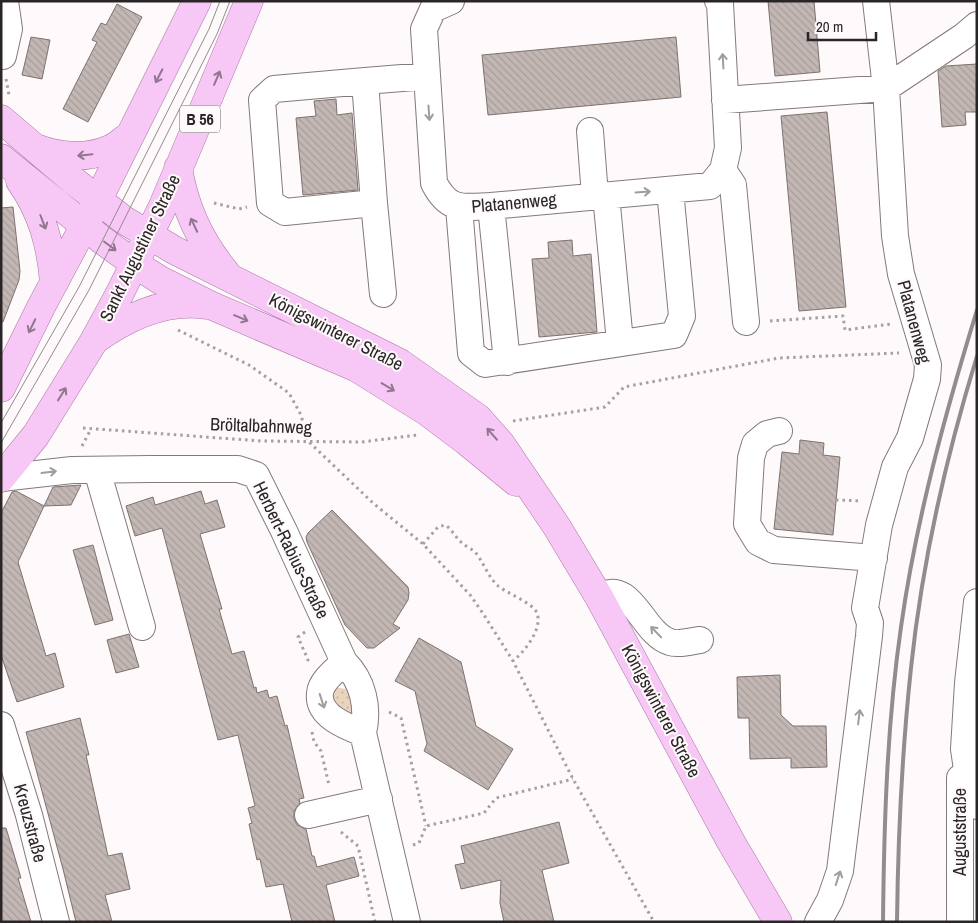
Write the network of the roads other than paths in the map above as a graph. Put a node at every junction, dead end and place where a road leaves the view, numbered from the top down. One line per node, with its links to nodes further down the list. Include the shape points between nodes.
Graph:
1 (5, 1): 8 (street, via 8,29)
2 (197, 1): 15 (main road, one-way to 15)
3 (249, 1): 18 (main road, Sankt Augustiner Straße / B 56, one-way to 3)
4 (451, 1): 9 (street, via 433,9 424,29)
5 (718, 1): 12 (street, one-way to 5)
6 (876, 1): 11 (street, Platanenweg)
7 (977, 25): 11 (street)
8 (3, 56)
9 (427, 76): 10 (street); 21 (street, one-way to 21)
10 (365, 81): 24 (street); 24 (street, via 274,88 262,100 270,203 285,212)
11 (886, 88): 12 (street); 42 (street, Platanenweg, via 895,236 901,274 928,365 910,438 896,467 879,526)
12 (725, 100): 19 (street, via 728,148)
13 (1, 119): 16 (main road, Königswinterer Straße)
14 (590, 132): 22 (street)
15 (129, 136): 16 (main road, one-way to 16, via 111,149 89,155 55,154); 23 (main road)
16 (35, 148): 23 (main road, Königswinterer Straße)
17 (5, 162): 26 (main road, Königswinterer Straße); 30 (main road, one-way to 30, via 41,216 51,251)
18 (178, 168): 27 (main road, Sankt Augustiner Straße / B 56); 29 (main road, one-way to 18, via 197,231)
19 (723, 170): 20 (street, Platanenweg, via 710,186); 33 (street, via 733,185)
20 (670, 190): 22 (street, Platanenweg, one-way to 20); 35 (street, via 682,316 674,334)
21 (445, 195): 25 (street, Platanenweg); 36 (street, via 472,353 485,364)
22 (601, 195): 25 (street, Platanenweg); 35 (street)
23 (98, 200): 26 (main road); 27 (main road, Königswinterer Straße)
24 (374, 203): 31 (street)
25 (491, 206): 36 (street)
26 (85, 226): 28 (main road, Königswinterer Straße, one-way to 28); 30 (main road)
27 (149, 236): 28 (main road, Sankt Augustiner Straße / B 56); 29 (main road, Königswinterer Straße)
28 (135, 264): 32 (main road, Königswinterer Straße); 34 (main road, Sankt Augustiner Straße / B 56)
29 (232, 280): 41 (main road, Königswinterer Straße, one-way to 29, via 501,444 478,418 435,386 400,363)
30 (54, 283): 37 (main road, one-way to 37)
31 (383, 294)
32 (210, 305): 34 (main road, via 168,305 120,324); 41 (main road, Königswinterer Straße, one-way to 41, via 357,368 426,411)
33 (746, 322)
34 (94, 341): 40 (main road, Sankt Augustiner Straße / B 56, one-way to 34, via 36,436)
35 (620, 342): 36 (street)
36 (507, 362)
37 (1, 388)
38 (779, 431): 42 (street, via 767,434 756,444 751,458 747,524 758,542 774,550)
39 (97, 470): 40 (street, Herbert-Rabius-Straße, one-way to 39); 45 (street); 47 (street, Herbert-Rabius-Straße, via 238,469 256,475)
40 (1, 478)
41 (540, 502): 43 (main road, Königswinterer Straße)
42 (874, 558): 57 (street, Platanenweg, one-way to 42, via 840,870 870,636 865,608)
43 (599, 597): 46 (street, one-way to 43, via 671,643 659,637 623,594 613,591); 56 (main road, Königswinterer Straße, via 731,842)
44 (977, 602): 50 (street, via 968,683)
45 (142, 627)
46 (700, 640)
47 (344, 662): 49 (street, Herbert-Rabius-Straße, via 353,670 365,705); 49 (street, one-way to 49, via 324,683 320,693 322,704 329,716)
48 (1, 725): 54 (street, Kreuzstraße, via 29,815)
49 (363, 733): 51 (street, Herbert-Rabius-Straße)
50 (970, 756): 52 (street, via 970,790); 58 (street, Auguststraße, via 960,762)
51 (379, 799): 53 (street); 55 (street, Herbert-Rabius-Straße)
52 (977, 806)
53 (308, 815)
54 (56, 922)
55 (407, 922)
56 (778, 922)
57 (818, 922)
58 (960, 922)

